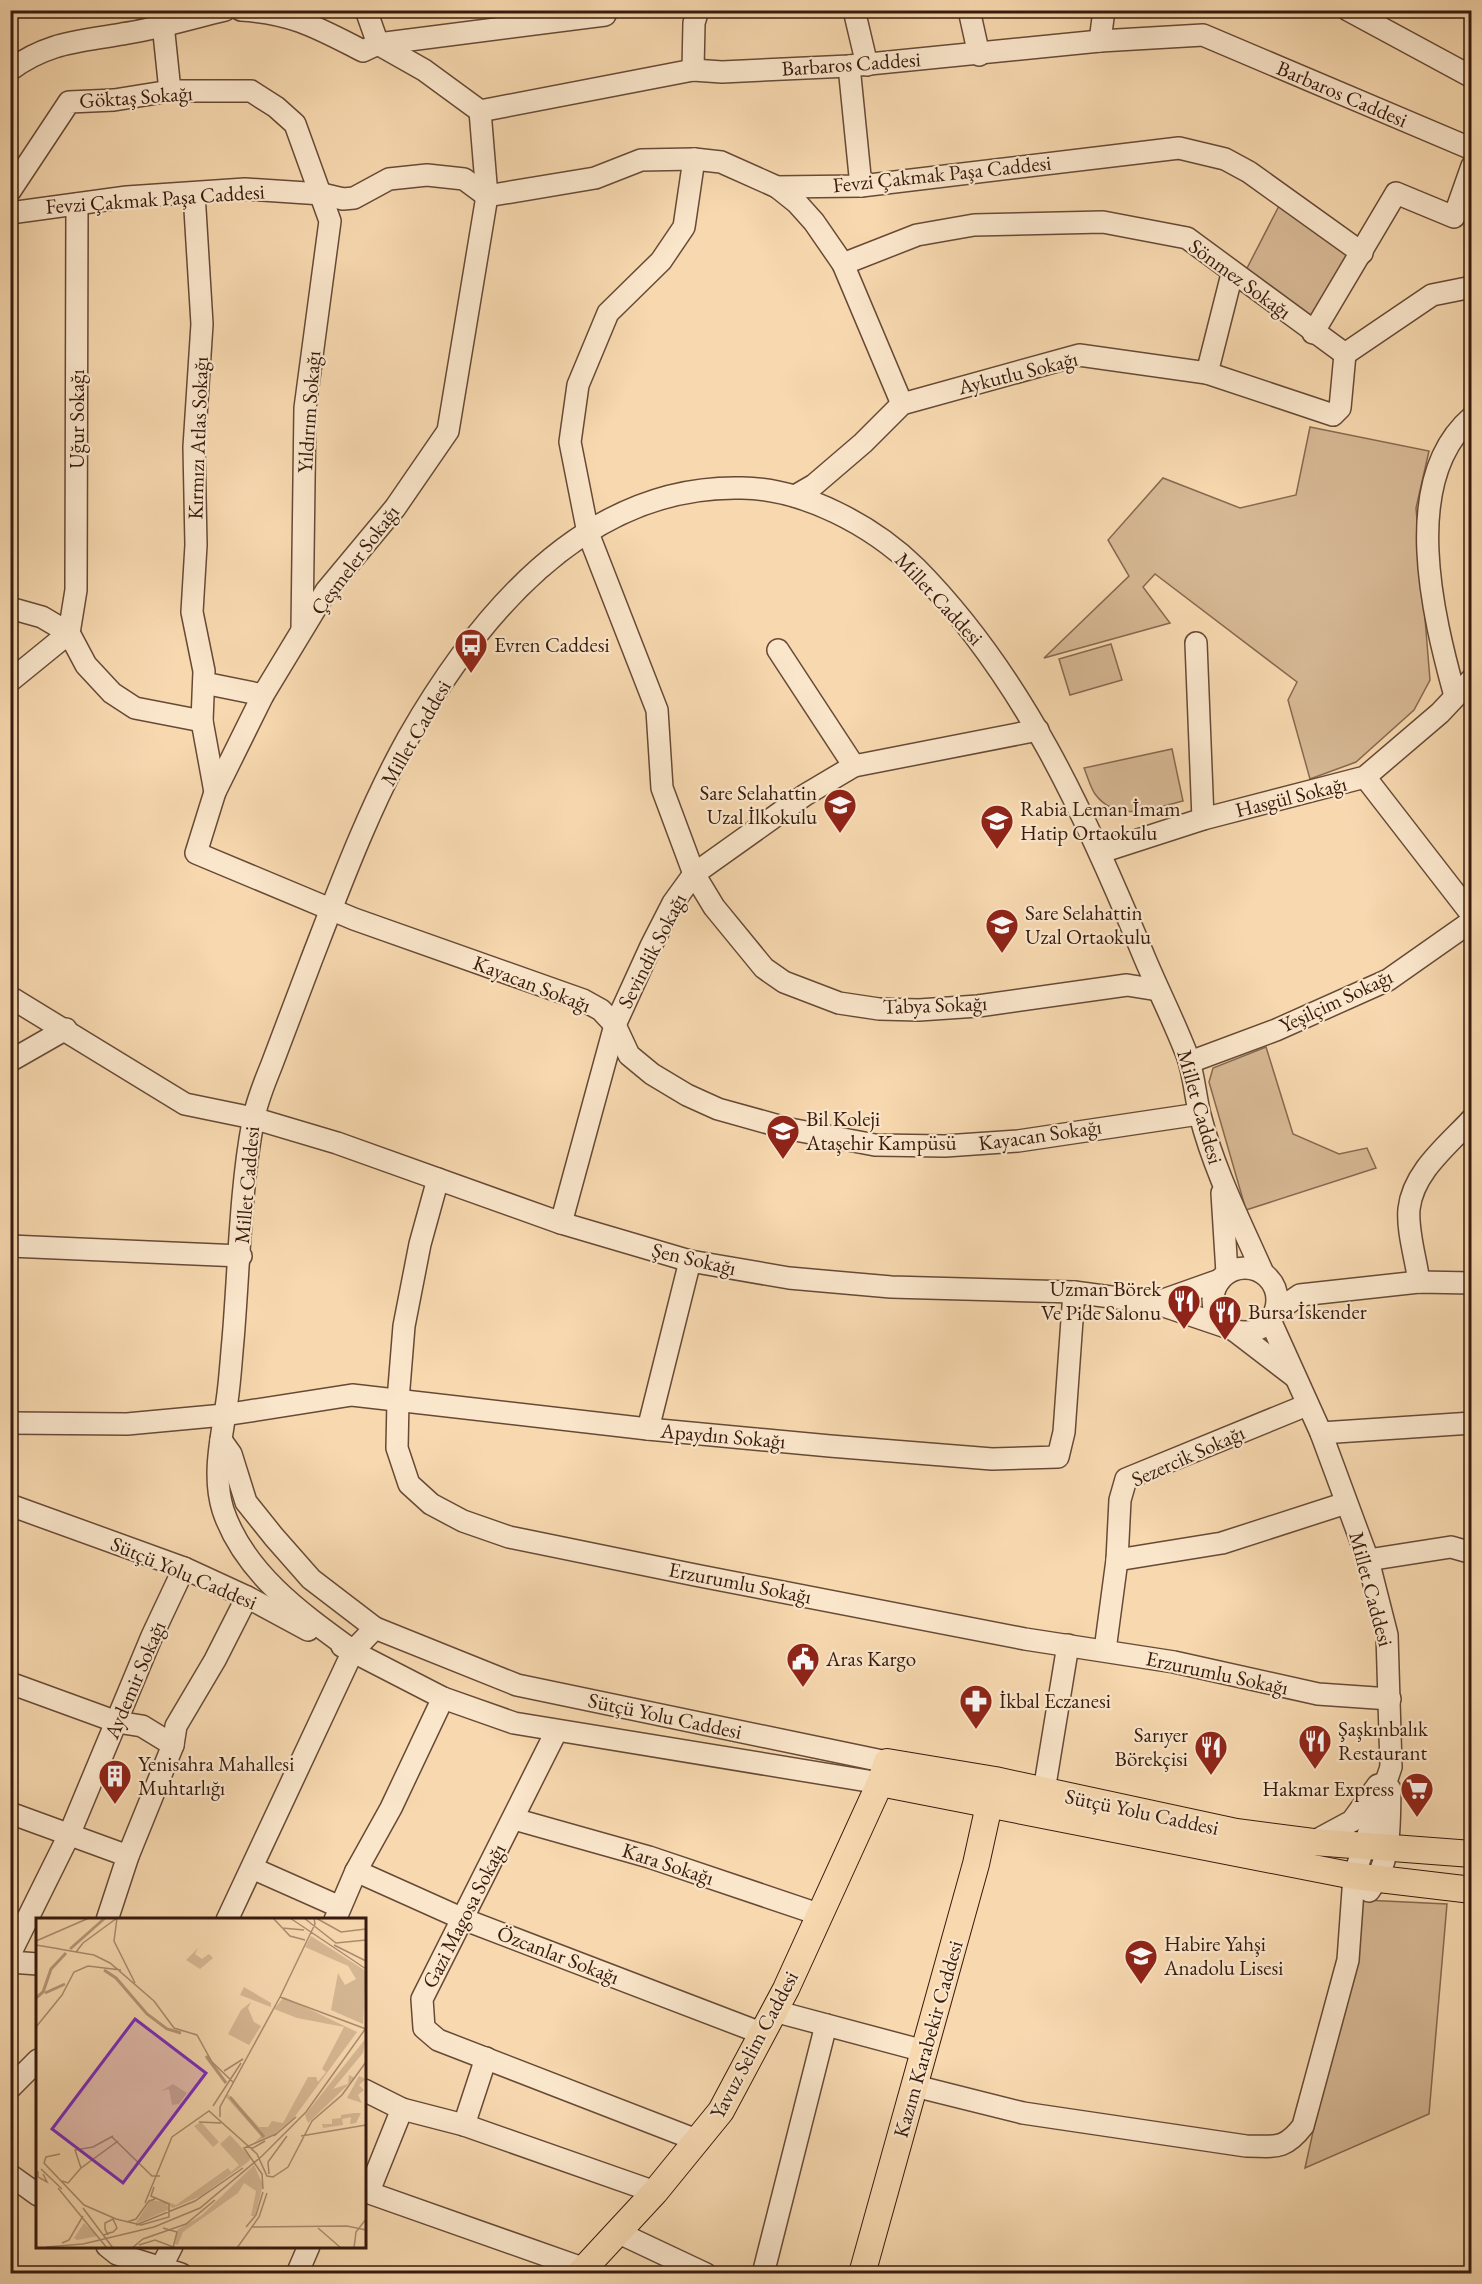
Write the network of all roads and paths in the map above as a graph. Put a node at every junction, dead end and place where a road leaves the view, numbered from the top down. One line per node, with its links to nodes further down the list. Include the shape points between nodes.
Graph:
1 (225, 10): 10 (street)
2 (242, 10): 12 (street, via 274,12 302,21 363,51)
3 (366, 10): 12 (street)
4 (698, 10): 16 (street)
5 (854, 10): 14 (street)
6 (969, 10): 13 (street)
7 (1104, 10): 11 (street)
8 (1348, 10): 17 (street)
9 (605, 15): 12 (street)
10 (164, 24): 15 (street, via 81,39 29,56); 18 (street)
11 (1100, 41): 13 (street, Barbaros Caddesi); 20 (street, Barbaros Caddesi, via 1203,35)
12 (378, 44): 19 (street, via 424,70)
13 (979, 55): 14 (street, Barbaros Caddesi)
14 (858, 66): 16 (street, Barbaros Caddesi); 23 (street)
15 (10, 70)
16 (693, 70): 19 (street, Barbaros Caddesi)
17 (1472, 77)
18 (170, 91): 25 (street, Göktaş Sokağı, via 69,102); 27 (street, Göktaş Sokağı, via 251,92 276,107 295,124)
19 (480, 111): 28 (street, Çeşmeler Sokağı)
20 (1472, 149)
21 (694, 159): 24 (street, Fevzi Çakmak Paşa Caddesi, via 721,162); 28 (street, Fevzi Çakmak Paşa Caddesi, via 641,160 595,178); 41 (street, Tabya Sokağı, via 684,227 662,261 608,313 578,386 570,442)
22 (1472, 166): 31 (street, via 1454,217 1396,193)
23 (861, 186): 24 (street, Fevzi Çakmak Paşa Caddesi); 31 (street, Fevzi Çakmak Paşa Caddesi, via 1179,148 1233,163)
24 (777, 187): 32 (street, via 814,222)
25 (10, 190)
26 (194, 193): 27 (street, Fevzi Çakmak Paşa Caddesi, via 245,189); 29 (street, Fevzi Çakmak Paşa Caddesi); 49 (street, Kırmızı Atlas Sokağı, via 202,324 192,612)
27 (322, 194): 28 (street, Fevzi Çakmak Paşa Caddesi, via 354,198 390,179 427,175 464,178); 43 (street, Yıldırım Sokağı, via 330,221 305,408)
28 (487, 196): 43 (street, Çeşmeler Sokağı, via 448,431 395,508 326,591)
29 (78, 204): 30 (street, Fevzi Çakmak Paşa Caddesi); 44 (street, Uğur Sokağı, via 76,590)
30 (10, 213)
31 (1362, 253): 35 (street)
32 (843, 264): 33 (street, Sönmez Sokağı, via 917,235 974,225 1103,222 1186,238); 38 (street)
33 (1232, 274): 35 (street, Sönmez Sokağı); 37 (street)
34 (1472, 287): 36 (street, via 1432,295)
35 (1313, 333): 36 (street, Sönmez Sokağı)
36 (1345, 354): 37 (street, Aykutlu Sokağı, via 1340,408 1333,415)
37 (1207, 373): 38 (street, Aykutlu Sokağı, via 1079,355)
38 (902, 404): 40 (street, via 814,485)
39 (1472, 417): 51 (street, via 1453,434 1439,463 1430,500 1432,595)
40 (795, 496): 41 (street, Millet Caddesi, via 758,488 685,490 604,520); 53 (street, Millet Caddesi, via 832,511 911,563 988,652)
41 (588, 533): 59 (street, Tabya Sokağı, via 657,710 662,788); 60 (street, Millet Caddesi, via 543,563 495,613 439,689 407,740 381,793)
42 (10, 608): 44 (street, via 42,616)
43 (302, 632): 50 (street, Çeşmeler Sokağı)
44 (69, 633): 48 (street); 52 (street, via 86,665 112,693 135,708)
45 (1196, 643): 57 (street)
46 (778, 650): 54 (street)
47 (1472, 679): 51 (street, Hasgül Sokağı)
48 (10, 681)
49 (204, 683): 50 (street); 52 (street, Kırmızı Atlas Sokağı)
50 (263, 694): 56 (street, Çeşmeler Sokağı)
51 (1455, 696): 55 (street, Hasgül Sokağı)
52 (202, 722): 56 (street, Kırmızı Atlas Sokağı)
53 (1038, 730): 54 (street, Sevindik Sokağı); 58 (street, Millet Caddesi)
54 (854, 766): 59 (street, Sevindik Sokağı, via 805,795)
55 (1365, 777): 57 (street, Hasgül Sokağı); 61 (street)
56 (215, 792): 60 (street, Çeşmeler Sokağı, via 196,853)
57 (1203, 819): 58 (street, Hasgül Sokağı)
58 (1101, 852): 63 (street, Millet Caddesi)
59 (694, 874): 63 (street, Tabya Sokağı, via 714,907 764,968 784,982 839,1003 919,1010 1127,985); 65 (street, Sevindik Sokağı, via 664,920)
60 (332, 909): 65 (street, Kayacan Sokağı, via 583,1000 601,1010); 70 (street, Millet Caddesi)
61 (1472, 915)
62 (1472, 921): 68 (street, Yeşilçim Sokağı, via 1388,980 1276,1030)
63 (1158, 990): 68 (street, Millet Caddesi)
64 (10, 997): 66 (street, Şen Sokağı)
65 (615, 1025): 69 (street, Kayacan Sokağı, via 629,1055 687,1095 718,1109 790,1129 875,1145 945,1146 1018,1140); 74 (street, Sevindik Sokağı)
66 (66, 1029): 67 (street); 70 (street, Şen Sokağı, via 185,1104)
67 (10, 1061)
68 (1190, 1062): 69 (street, Millet Caddesi)
69 (1199, 1114): 73 (street, Millet Caddesi)
70 (253, 1118): 72 (street, Şen Sokağı); 76 (street, Millet Caddesi)
71 (1472, 1119): 80 (street, via 1414,1188 1409,1211)
72 (438, 1179): 74 (street, Şen Sokağı); 88 (street, Erzurumlu Sokağı, via 404,1326)
73 (1221, 1180): 78 (street); 79 (street)
74 (561, 1223): 77 (street, Şen Sokağı)
75 (10, 1246): 76 (street)
76 (241, 1256): 90 (street, Millet Caddesi)
77 (690, 1261): 82 (street, Şen Sokağı, via 789,1278 880,1286); 93 (street)
78 (1223, 1276): 79 (street, via 1245,1268); 84 (street, Şen Sokağı); 86 (street, via 1212,1299 1214,1310)
79 (1267, 1277): 83 (street); 85 (street, via 1277,1301)
80 (1419, 1282): 81 (street); 83 (street)
81 (1472, 1283)
82 (1074, 1293): 84 (street, Şen Sokağı); 93 (street, Apaydın Sokağı, via 1064,1432 1058,1457 992,1459)
83 (1300, 1295): 85 (street)
84 (1155, 1303): 86 (street, Şen Sokağı)
85 (1273, 1316): 86 (street, via 1254,1331); 87 (street, Millet Caddesi)
86 (1230, 1329): 87 (street)
87 (1298, 1380): 89 (street, Millet Caddesi)
88 (398, 1400): 90 (street, Apaydın Sokağı, via 352,1395); 93 (street, Apaydın Sokağı); 104 (street, Erzurumlu Sokağı, via 397,1448 409,1484 431,1504 463,1521 509,1537 1024,1640)
89 (1307, 1405): 94 (street, Millet Caddesi); 99 (street, Sezercik Sokağı, via 1126,1479 1120,1500)
90 (224, 1415): 91 (street, Apaydın Sokağı, via 127,1424); 95 (street, Millet Caddesi)
91 (10, 1423)
92 (1472, 1423): 94 (street)
93 (648, 1429)
94 (1321, 1433): 96 (street, Millet Caddesi)
95 (221, 1440): 103 (street, Sütçü Yolu Caddesi, via 231,1454 246,1502 267,1528 311,1579); 106 (street, Sütçü Yolu Caddesi, via 217,1483 224,1512 243,1550 297,1610)
96 (1346, 1503): 99 (street, via 1222,1544); 100 (street, Millet Caddesi)
97 (10, 1505): 101 (street, Sütçü Yolu Caddesi)
98 (1472, 1553): 100 (street, via 1451,1547)
99 (1117, 1560): 105 (street, Sezercik Sokağı)
100 (1368, 1560): 109 (street, Millet Caddesi, via 1387,1635)
101 (184, 1568): 102 (street, Sütçü Yolu Caddesi); 110 (street, Aydemir Sokağı)
102 (247, 1597): 106 (street, Sütçü Yolu Caddesi); 112 (street, via 176,1726)
103 (375, 1628): 106 (street); 114 (street, Sütçü Yolu Caddesi, via 517,1685)
104 (1068, 1645): 105 (street, Erzurumlu Sokağı); 115 (street)
105 (1105, 1650): 109 (street, Erzurumlu Sokağı, via 1318,1694)
106 (353, 1652): 108 (street, Sütçü Yolu Caddesi); 124 (street)
107 (10, 1683): 110 (street)
108 (443, 1698): 111 (street, Sütçü Yolu Caddesi, via 514,1723); 125 (street)
109 (1390, 1700): 113 (street, Millet Caddesi)
110 (117, 1722): 112 (street, via 142,1726); 119 (street, Aydemir Sokağı)
111 (556, 1732): 114 (street, Sütçü Yolu Caddesi); 118 (street, Gazi Magosa Sokağı)
112 (173, 1745): 123 (street)
113 (1390, 1767): 120 (street, via 1352,1821); 121 (street, Millet Caddesi)
114 (883, 1773): 116 (main road, Sütçü Yolu Caddesi); 129 (main road, Yavuz Selim Caddesi)
115 (1044, 1791): 116 (main road, Sütçü Yolu Caddesi); 120 (main road, Sütçü Yolu Caddesi, via 1236,1832)
116 (993, 1792): 126 (main road, Sütçü Yolu Caddesi); 139 (main road, Kazım Karabekir Caddesi)
117 (10, 1814): 119 (street)
118 (514, 1819): 129 (street, Kara Sokağı, via 649,1857); 132 (street, Gazi Magosa Sokağı)
119 (69, 1835): 123 (street); 133 (street, Aydemir Sokağı)
120 (1313, 1842): 121 (main road, Sütçü Yolu Caddesi)
121 (1376, 1847): 122 (main road, Sütçü Yolu Caddesi); 126 (street, Millet Caddesi)
122 (1472, 1854)
123 (128, 1856): 130 (street)
124 (252, 1868): 128 (street); 131 (street)
125 (356, 1871): 128 (street); 132 (street, Özcanlar Sokağı)
126 (1366, 1877): 127 (main road, Sütçü Yolu Caddesi); 142 (street, Millet Caddesi, via 1354,1910 1348,1960 1303,2126 1291,2142 1246,2146 1023,2113)
127 (1472, 1890)
128 (338, 1913)
129 (821, 1915): 136 (main road, Yavuz Selim Caddesi)
130 (108, 1918)
131 (228, 1918)
132 (463, 1919): 138 (street, Özcanlar Sokağı); 140 (street, Gazi Magosa Sokağı, via 422,1999 424,2028 438,2040)
133 (10, 1954)
134 (10, 1962): 135 (street)
135 (36, 1964)
136 (774, 2012): 137 (street); 138 (main road, Yavuz Selim Caddesi)
137 (826, 2025): 139 (street); 160 (street)
138 (761, 2033): 147 (main road, Yavuz Selim Caddesi, via 722,2111)
139 (924, 2051): 142 (main road, Kazım Karabekir Caddesi)
140 (486, 2058): 146 (street); 147 (street, Gazi Magosa Sokağı)
141 (36, 2062): 143 (street)
142 (915, 2086): 161 (main road, Kazım Karabekir Caddesi)
143 (10, 2088)
144 (366, 2091): 145 (street)
145 (402, 2109): 146 (street); 149 (street)
146 (464, 2125): 150 (street)
147 (699, 2141): 150 (main road, Yavuz Selim Caddesi)
148 (10, 2175): 151 (street)
149 (367, 2191): 156 (street)
150 (655, 2192): 152 (main road, Yavuz Selim Caddesi)
151 (36, 2194)
152 (619, 2233): 156 (main road, Yavuz Selim Caddesi); 159 (street)
153 (108, 2248): 157 (street)
154 (172, 2248): 157 (street)
155 (309, 2248): 158 (street)
156 (582, 2271)
157 (167, 2272)
158 (297, 2274)
159 (706, 2274)
160 (763, 2274)
161 (862, 2274)

